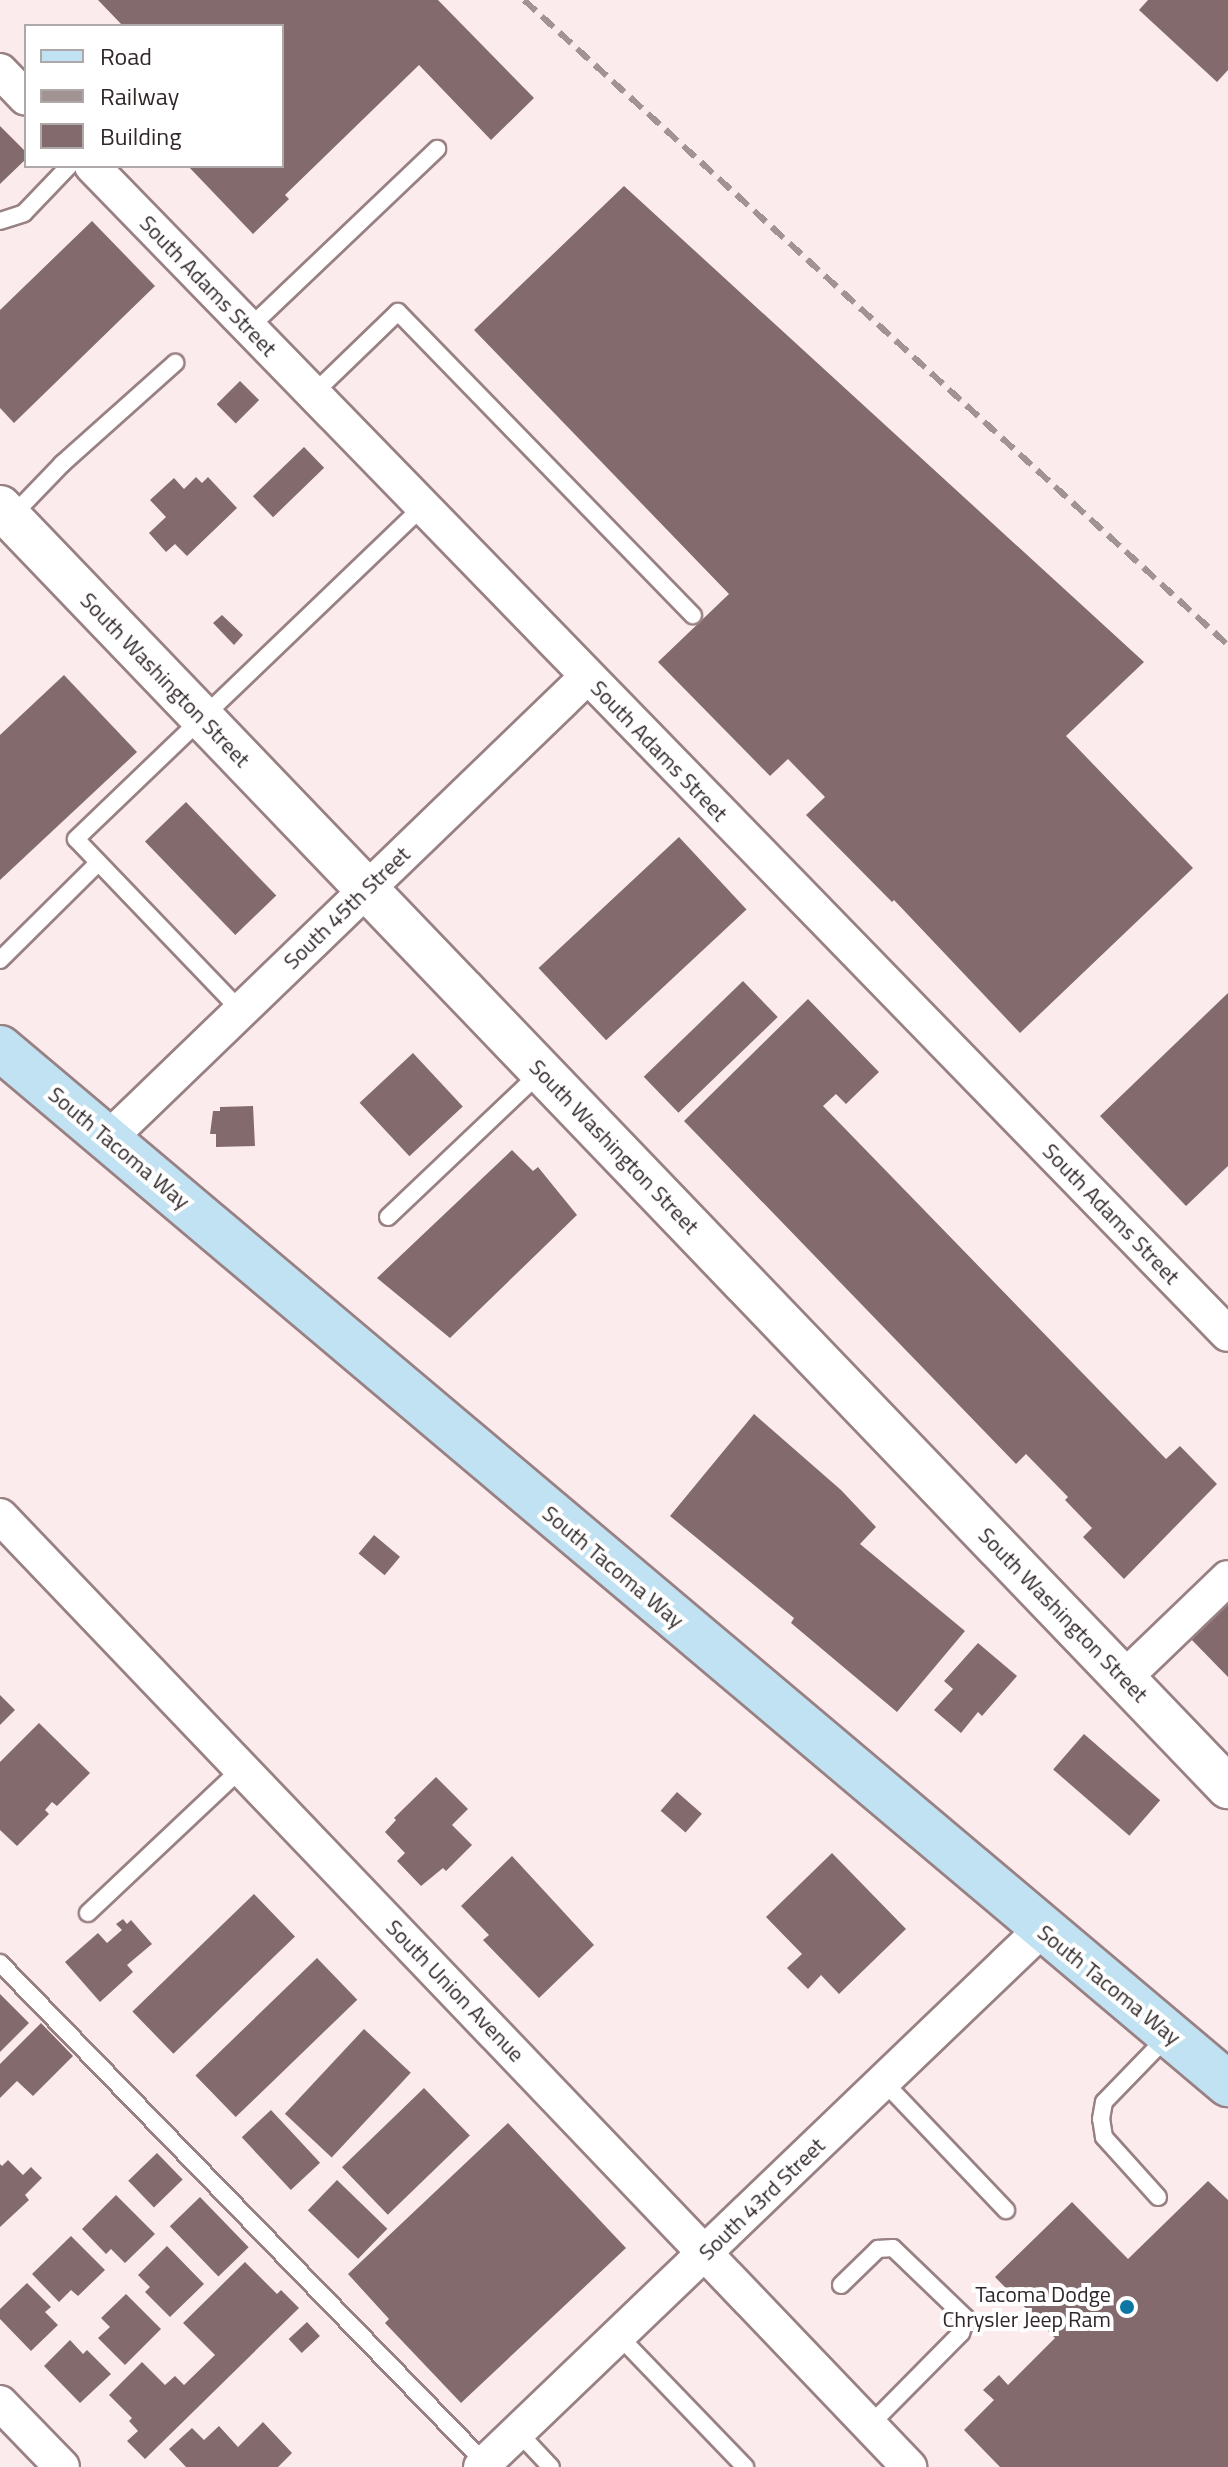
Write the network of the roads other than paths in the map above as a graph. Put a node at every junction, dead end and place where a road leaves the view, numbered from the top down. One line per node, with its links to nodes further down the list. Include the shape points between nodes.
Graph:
1 (0, 71): 2 (street)
2 (24, 96)
3 (437, 149): 7 (lane)
4 (67, 168): 6 (lane, via 24,213)
5 (94, 168): 7 (street, South Adams Street)
6 (0, 221)
7 (249, 328): 9 (street, South Adams Street)
8 (175, 363): 11 (lane)
9 (313, 394): 10 (street, South Adams Street); 12 (lane, via 398,312)
10 (422, 507): 13 (street, South Adams Street); 14 (lane)
11 (5, 512): 14 (street, South Washington Street)
12 (693, 615)
13 (587, 677): 16 (street, South 45th Street); 23 (street, South Adams Street)
14 (202, 718): 15 (lane, via 76,839); 16 (street, South Washington Street)
15 (98, 863): 17 (lane); 18 (lane)
16 (364, 890): 18 (street, South 45th Street); 20 (street, South Washington Street)
17 (0, 960)
18 (241, 1011): 21 (street, South 45th Street)
19 (0, 1048): 21 (main road, South Tacoma Way)
20 (542, 1071): 22 (lane); 26 (street, South Washington Street)
21 (108, 1139): 30 (main road, South Tacoma Way)
22 (388, 1217)
23 (1228, 1334)
24 (0, 1516): 27 (street, South Union Avenue)
25 (1228, 1578): 26 (street)
26 (1124, 1678): 28 (street, South Washington Street)
27 (242, 1768): 29 (lane); 37 (street, South Union Avenue)
28 (1228, 1787)
29 (88, 1913)
30 (1041, 1930): 32 (main road, South Tacoma Way); 33 (street, South 43rd Street)
31 (0, 1963): 43 (lane)
32 (1170, 2034): 34 (main road, South Tacoma Way); 35 (lane, via 1104,2102 1101,2119 1104,2137)
33 (884, 2082): 36 (lane); 37 (street, South 43rd Street)
34 (1228, 2084)
35 (1158, 2197)
36 (1006, 2210)
37 (706, 2254): 39 (street, South 43rd Street); 41 (street, South Union Avenue)
38 (841, 2285): 41 (lane, via 878,2249 893,2248 966,2318 961,2333)
39 (619, 2336): 42 (street, South 43rd Street); 46 (lane)
40 (0, 2403): 44 (street)
41 (869, 2426): 47 (street, South Union Avenue)
42 (518, 2432): 43 (street, South 43rd Street); 45 (lane)
43 (485, 2466)
44 (62, 2467)
45 (551, 2467)
46 (745, 2467)
47 (909, 2467)

